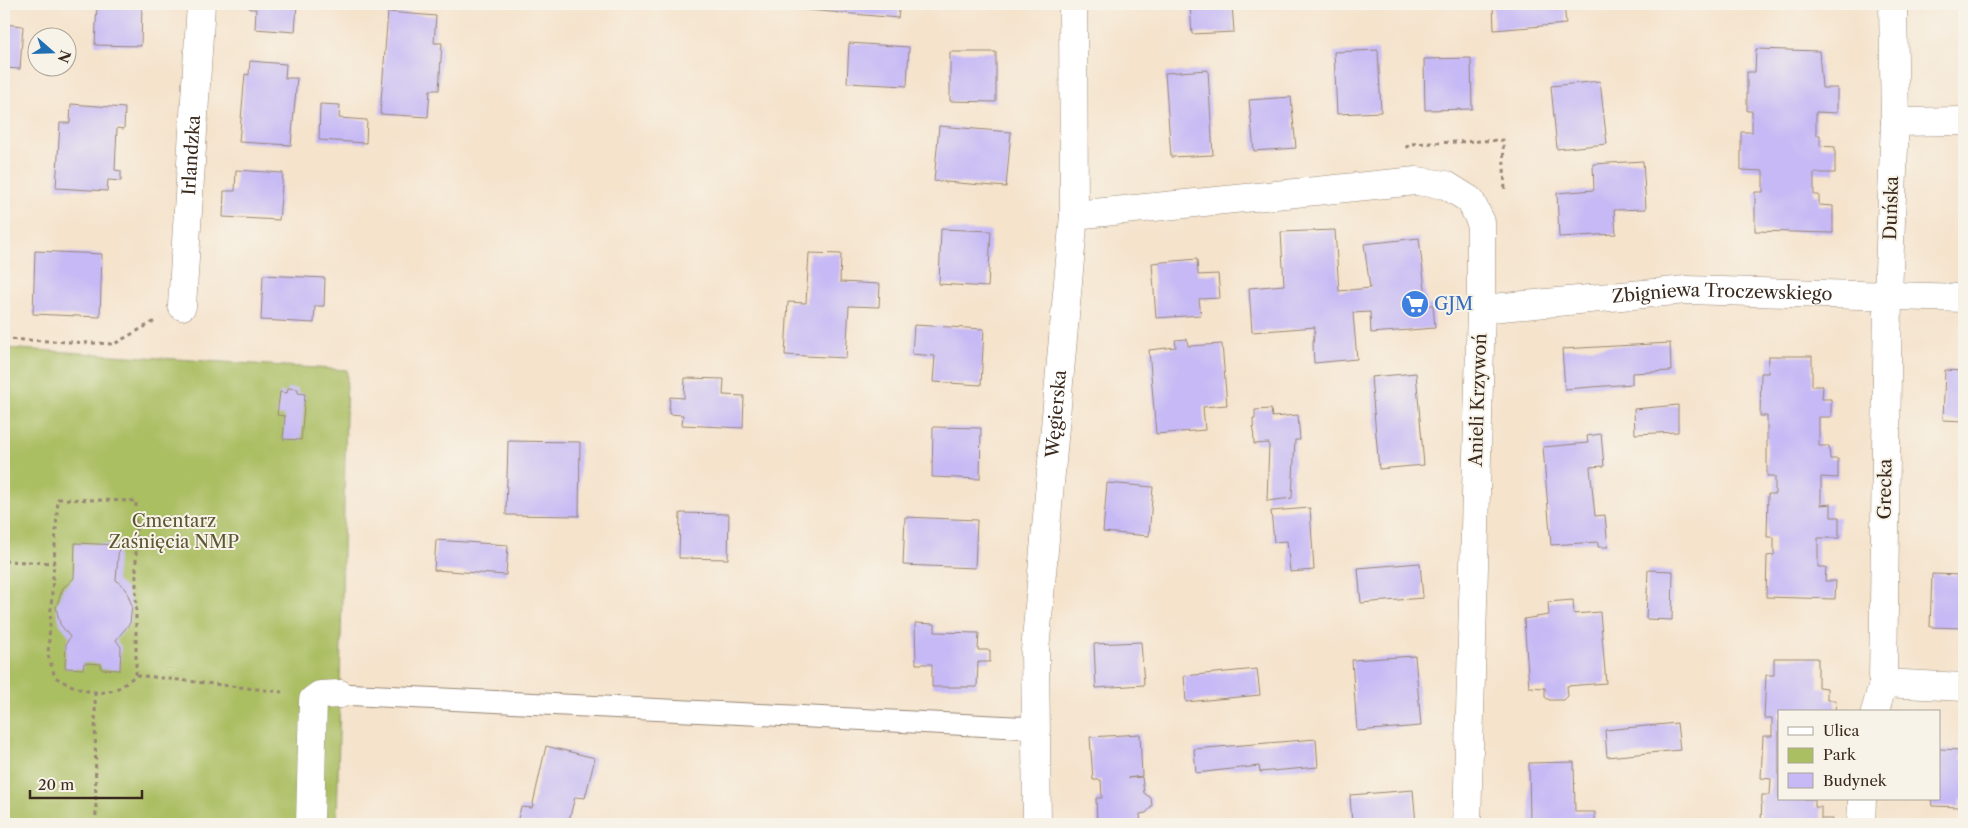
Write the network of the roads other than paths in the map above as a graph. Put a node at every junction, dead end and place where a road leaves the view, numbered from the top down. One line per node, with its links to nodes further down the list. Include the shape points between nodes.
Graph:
1 (201, 4): 9 (street, Irlandzka)
2 (1073, 4): 6 (street, Węgierska)
3 (1893, 4): 5 (street, Duńska)
4 (1964, 121): 5 (street)
5 (1895, 122): 7 (street, Duńska)
6 (1074, 215): 10 (street, Anieli Krzywoń, via 1416,181 1446,185 1470,200 1481,222); 15 (street, Węgierska, via 1034,651)
7 (1888, 295): 8 (street, Zbigniewa Troczewskiego); 10 (street, Zbigniewa Troczewskiego, via 1686,290); 11 (street, Grecka)
8 (1964, 298)
9 (182, 306)
10 (1481, 309): 19 (street, Anieli Krzywoń)
11 (1883, 683): 12 (street); 14 (street, Grecka)
12 (1964, 686)
13 (340, 694): 15 (lane); 17 (street, via 320,695 314,700)
14 (1876, 710)
15 (1036, 728): 18 (street, Węgierska)
16 (1862, 800): 20 (street)
17 (310, 824)
18 (1037, 824)
19 (1467, 824)
20 (1861, 824)

